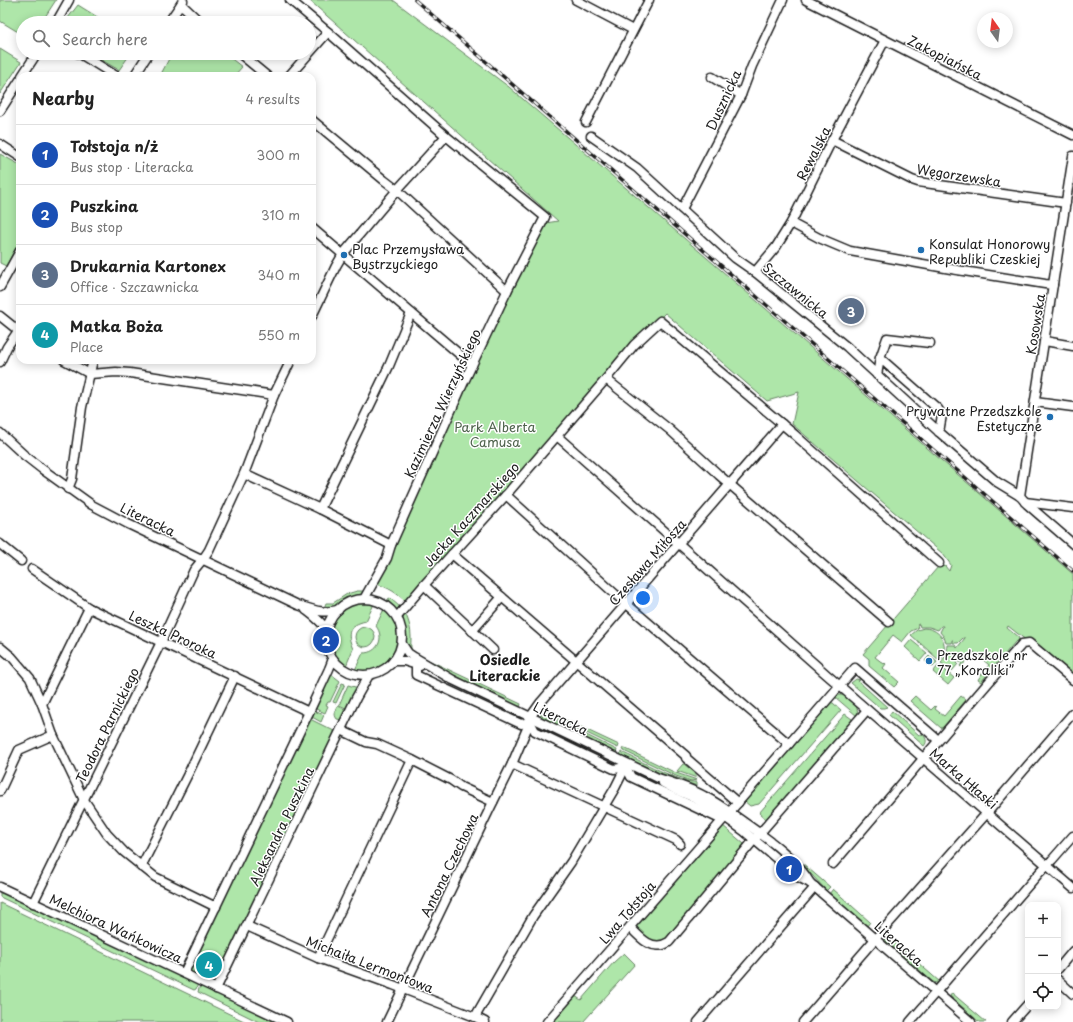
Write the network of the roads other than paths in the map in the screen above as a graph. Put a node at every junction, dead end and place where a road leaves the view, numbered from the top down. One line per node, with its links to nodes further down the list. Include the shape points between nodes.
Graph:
1 (69, 0): 8 (street)
2 (290, 0): 11 (street)
3 (576, 0): 13 (street)
4 (649, 0): 13 (street)
5 (784, 0): 29 (street, Dusznicka)
6 (806, 0): 15 (street, Zakopiańska)
7 (182, 2): 9 (street); 10 (street)
8 (60, 16)
9 (173, 16)
10 (195, 16)
11 (309, 16)
12 (316, 22): 14 (street)
13 (633, 30): 31 (street)
14 (328, 32): 16 (street); 34 (street)
15 (885, 40): 33 (street, Zakopiańska); 36 (street, Rewalska)
16 (316, 46)
17 (32, 60): 22 (street)
18 (90, 60): 23 (street)
19 (144, 60): 24 (street)
20 (248, 60): 25 (street)
21 (303, 60): 26 (street)
22 (25, 72)
23 (110, 72)
24 (137, 72)
25 (263, 72)
26 (293, 72)
27 (712, 77): 29 (street)
28 (16, 86): 30 (street)
29 (741, 95): 42 (street, Dusznicka)
30 (0, 111)
31 (586, 122)
32 (316, 123): 40 (street)
33 (1073, 135)
34 (446, 136): 40 (street); 50 (street, Kazimierza Wierzyńskiego, via 545,217)
35 (591, 136): 42 (street, Szczawnicka, via 637,168)
36 (832, 140): 41 (street, Węgorzewska, via 918,182); 43 (street, Rewalska)
37 (0, 144): 38 (street)
38 (16, 154)
39 (1073, 156): 41 (street, Kosowska)
40 (397, 190): 45 (street); 50 (street)
41 (1066, 203): 48 (street, Kosowska)
42 (682, 209): 47 (street, Szczawnicka, via 735,258)
43 (791, 223): 47 (street, Rewalska, via 776,247); 48 (street, via 850,251)
44 (316, 232): 45 (street)
45 (343, 254): 51 (street); 52 (street)
46 (16, 258): 49 (street)
47 (755, 272): 66 (street, Szczawnicka, via 847,347)
48 (1053, 285): 56 (street, Kosowska)
49 (0, 287)
50 (507, 291): 64 (street, Kazimierza Wierzyńskiego)
51 (316, 308)
52 (411, 313): 64 (street); 81 (street)
53 (0, 316): 54 (street)
54 (16, 329)
55 (16, 335): 60 (street)
56 (1044, 341): 58 (street); 69 (street, Kosowska)
57 (930, 343): 59 (street, via 887,338)
58 (1073, 346)
59 (880, 358): 66 (street); 72 (street, via 938,409 942,415)
60 (0, 362)
61 (71, 364): 65 (street)
62 (92, 364): 65 (street)
63 (289, 364): 68 (street, Teodora Parnickiego)
64 (472, 365): 85 (street, Kazimierza Wierzyńskiego)
65 (90, 374): 68 (street, via 130,373); 77 (street, via 82,407 72,479)
66 (877, 375): 72 (street, Szczawnicka)
67 (606, 379): 71 (street, Jacka Kaczmarskiego, via 634,345 660,321); 74 (street, Jacka Kaczmarskiego); 76 (street, via 670,430)
68 (274, 395): 75 (street, Teodora Parnickiego)
69 (1035, 402): 70 (street); 79 (street, Kosowska)
70 (1073, 407)
71 (782, 424): 76 (street, Czesława Miłosza); 89 (street)
72 (939, 432): 79 (street, Szczawnicka, via 997,482)
73 (0, 433): 77 (street, Literacka)
74 (557, 436): 78 (street, Jacka Kaczmarskiego); 82 (street, Marka Hłaski)
75 (244, 474): 81 (street); 87 (street, Teodora Parnickiego)
76 (730, 484): 82 (street, Czesława Miłosza); 99 (street)
77 (68, 489): 87 (street, Literacka, via 128,524)
78 (506, 495): 86 (street, Jacka Kaczmarskiego); 94 (street)
79 (1022, 499): 80 (street); 84 (street, Szczawnicka)
80 (1073, 508)
81 (320, 509): 85 (street)
82 (678, 543): 94 (street, Czesława Miłosza); 114 (street, Marka Hłaski)
83 (0, 544): 88 (street)
84 (1073, 544)
85 (391, 545): 93 (street, Kazimierza Wierzyńskiego, via 387,558)
86 (452, 554): 91 (street, Jacka Kaczmarskiego); 92 (street)
87 (203, 559): 95 (street, Literacka); 102 (street, Teodora Parnickiego, via 194,570)
88 (21, 561)
89 (939, 563)
90 (32, 569): 96 (street, Leszka Proroka)
91 (424, 586): 98 (street, Jacka Kaczmarskiego); 101 (street)
92 (502, 597): 101 (street); 108 (street)
93 (364, 599): 97 (street, via 355,600); 98 (street, via 384,604)
94 (626, 603): 108 (street, Czesława Miłosza); 123 (street)
95 (298, 605): 97 (street, Literacka, via 320,612); 100 (street, Literacka, via 318,618)
96 (89, 608): 102 (street, Leszka Proroka); 115 (street)
97 (338, 610): 100 (street, via 329,622)
98 (397, 617): 103 (street, via 402,630)
99 (889, 622)
100 (327, 630): 106 (street, via 328,650)
101 (472, 631): 105 (street)
102 (161, 642): 111 (street, Leszka Proroka); 129 (street, Teodora Parnickiego)
103 (402, 644): 107 (street); 112 (street, Literacka, via 404,650 414,658)
104 (0, 647): 115 (street, via 30,678)
105 (493, 650)
106 (333, 658): 110 (street, via 352,673); 117 (street, Aleksandra Puszkina)
107 (394, 661): 109 (street, Literacka); 110 (street, via 387,668)
108 (576, 661): 119 (street, Czesława Miłosza, via 538,705); 131 (street)
109 (416, 665): 112 (street, Literacka); 119 (street, via 416,675 521,724)
110 (369, 675): 120 (street, Aleksandra Puszkina)
111 (234, 676): 117 (street, Leszka Proroka); 140 (street)
112 (453, 680): 119 (street, Literacka)
113 (1073, 680): 122 (street, via 1029,643 1022,644)
114 (840, 686): 116 (street, Marka Hłaski); 122 (street, Lwa Tołstoja, via 855,668); 123 (street, Lwa Tołstoja)
115 (42, 704): 121 (street)
116 (867, 710): 124 (street, Marka Hłaski); 136 (street)
117 (309, 712): 145 (street, Aleksandra Puszkina)
118 (1073, 713): 133 (street)
119 (531, 719): 126 (street, Antona Czechowa); 127 (street, Literacka, via 535,731 614,769)
120 (341, 730): 125 (street); 146 (street, Aleksandra Puszkina)
121 (53, 735): 128 (street, via 19,750); 129 (street)
122 (938, 740): 124 (street)
123 (789, 744): 131 (street, Lwa Tołstoja)
124 (924, 759): 133 (street, Marka Hłaski); 138 (street)
125 (412, 760): 130 (street); 150 (street)
126 (512, 764): 130 (street, Antona Czechowa); 132 (street)
127 (627, 765): 132 (street); 134 (street, Literacka, via 658,778); 134 (street, via 631,777)
128 (0, 791)
129 (84, 800): 140 (street, via 107,834); 144 (street, Teodora Parnickiego)
130 (493, 802): 155 (street, Antona Czechowa)
131 (738, 803): 134 (street, Lwa Tołstoja)
132 (604, 807): 137 (street); 159 (street, via 571,862 532,916)
133 (987, 813): 139 (street, Marka Hłaski); 148 (street)
134 (726, 817): 136 (street, Literacka); 147 (street, Lwa Tołstoja)
135 (1073, 836): 139 (street)
136 (757, 837): 141 (street, Literacka, via 782,850); 147 (street, via 669,942 660,946 649,944)
137 (680, 844)
138 (833, 864)
139 (1046, 866): 143 (street, Marka Hłaski); 156 (street)
140 (141, 867): 145 (street, via 155,877)
141 (813, 885): 148 (street, Literacka); 164 (street)
142 (0, 887): 144 (street, Melchiora Wańkowicza)
143 (1073, 888)
144 (33, 903): 152 (street, Melchiora Wańkowicza)
145 (216, 907): 152 (street, Aleksandra Puszkina)
146 (247, 926): 150 (street, Michaiła Lermontowa); 154 (street, Aleksandra Puszkina)
147 (630, 927): 163 (street, Lwa Tołstoja)
148 (875, 939): 156 (street, Literacka); 165 (street)
149 (1073, 951): 151 (street)
150 (318, 958): 155 (street, Michaiła Lermontowa)
151 (1061, 965)
152 (184, 973): 154 (street, Melchiora Wańkowicza)
153 (1061, 983): 157 (street)
154 (216, 989): 160 (street, Melchiora Wańkowicza)
155 (403, 989): 159 (street, Michaiła Lermontowa); 161 (street, Antona Czechowa)
156 (936, 992): 166 (street); 167 (street, Literacka)
157 (1073, 994)
158 (1025, 1007): 168 (street)
159 (475, 1017): 162 (street, Michaiła Lermontowa)
160 (287, 1022)
161 (387, 1022)
162 (485, 1022)
163 (547, 1022)
164 (698, 1022)
165 (803, 1022)
166 (910, 1022)
167 (971, 1022)
168 (1012, 1022)

